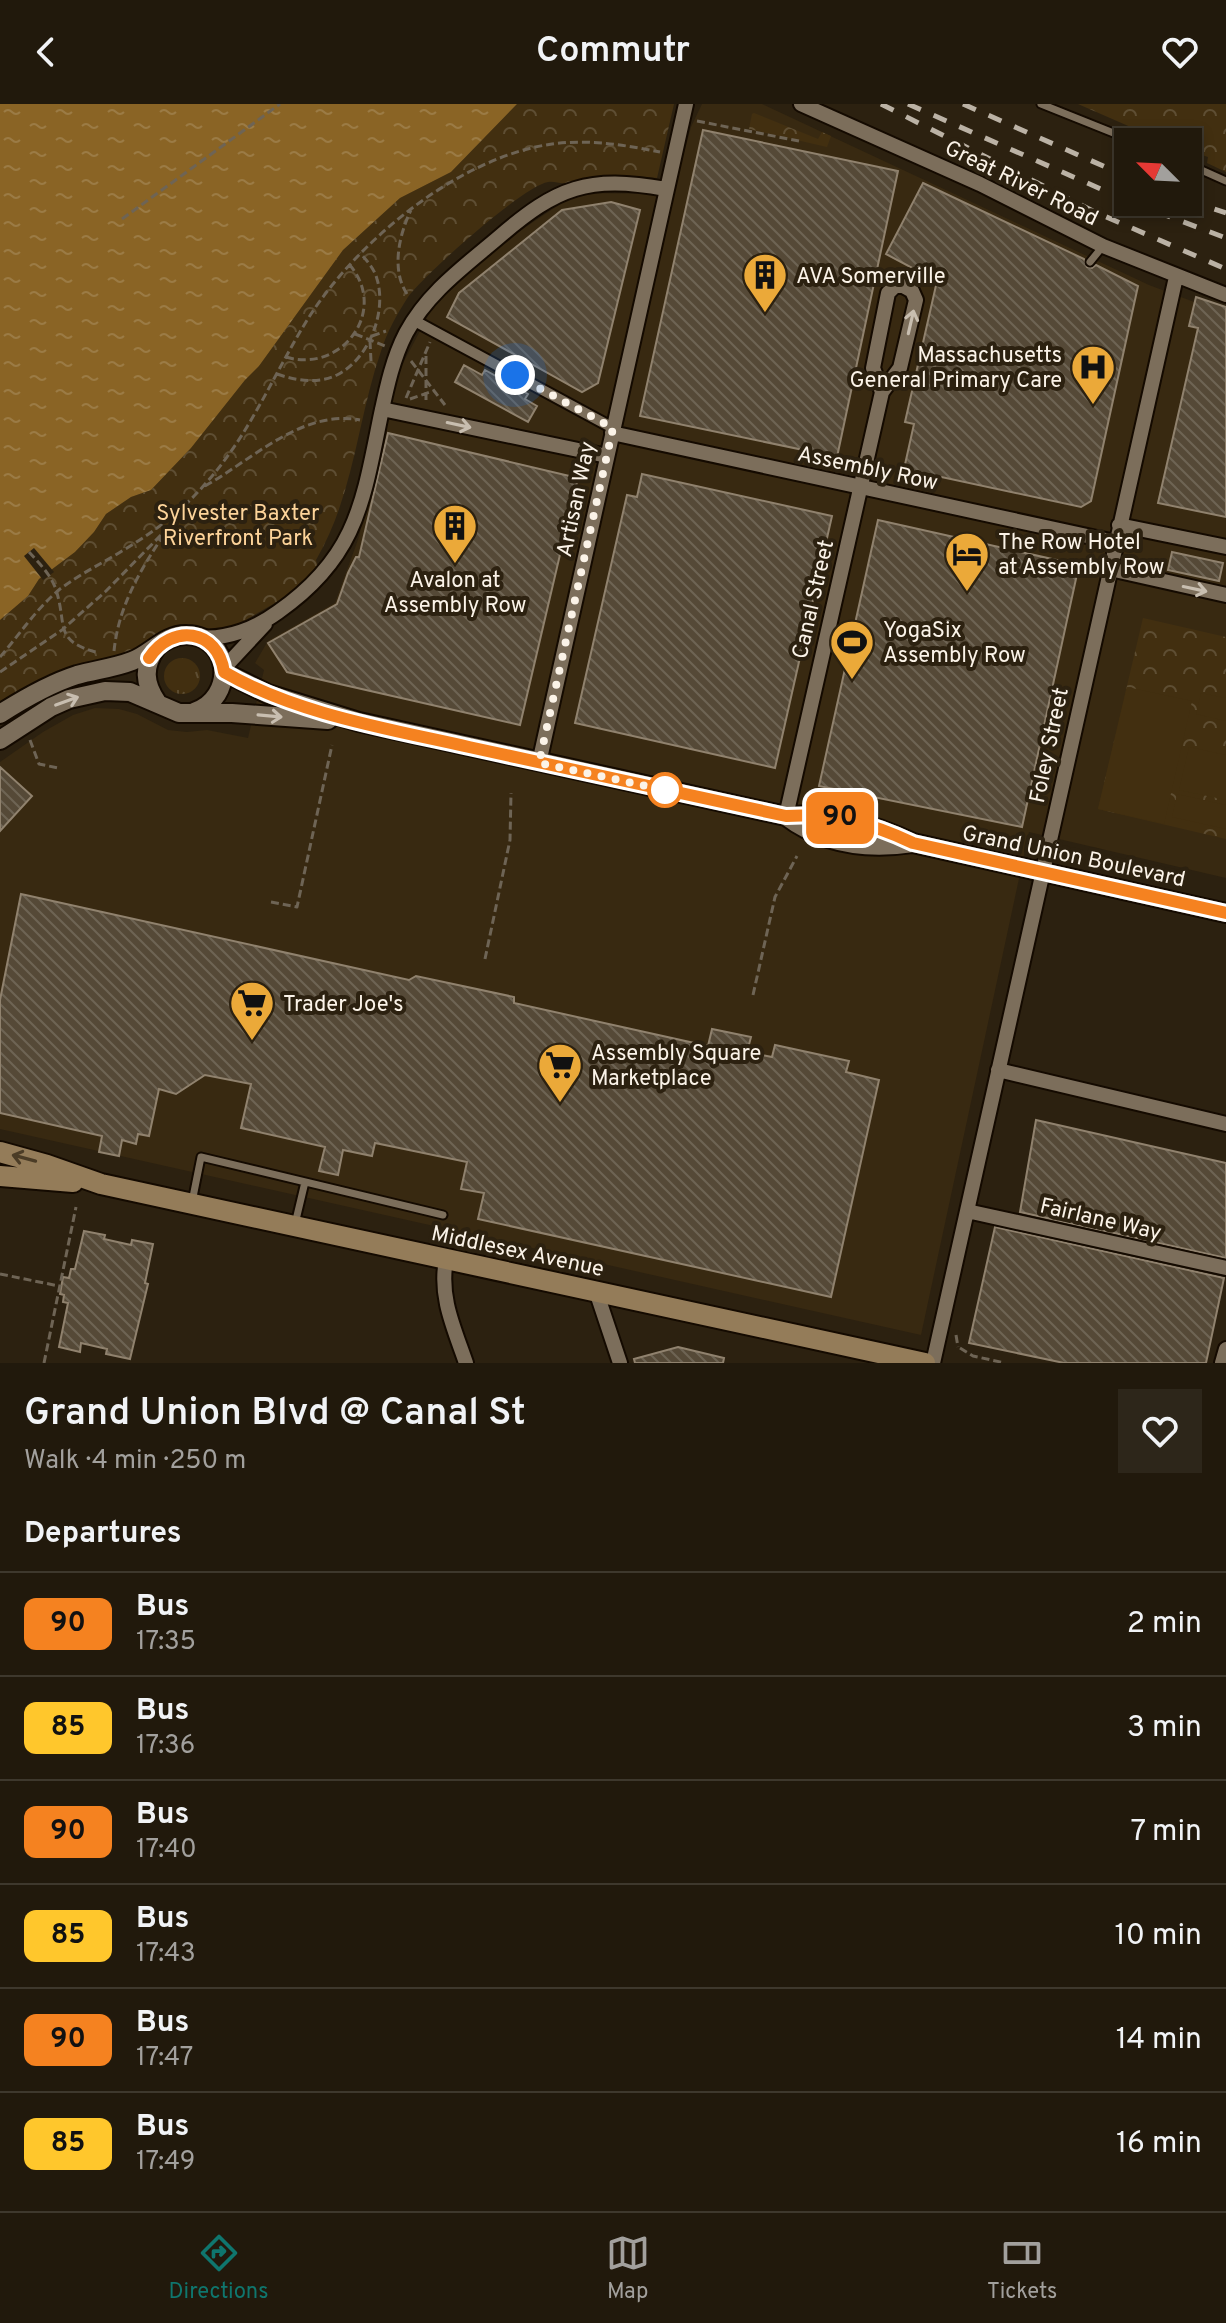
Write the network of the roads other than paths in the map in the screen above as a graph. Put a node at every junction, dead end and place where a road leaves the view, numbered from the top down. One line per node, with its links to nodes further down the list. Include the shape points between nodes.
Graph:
1 (686, 104): 7 (street, Artisan Way)
2 (801, 104): 8 (street, Great River Road)
3 (1041, 104): 4 (lane)
4 (1114, 133)
5 (1202, 170): 6 (lane)
6 (1226, 181)
7 (666, 189): 12 (street, via 610,182 556,195 446,282); 15 (street, Artisan Way)
8 (1103, 246): 9 (lane); 10 (street, Great River Road)
9 (1090, 262)
10 (1176, 277): 11 (street, Great River Road); 18 (street, Foley Street)
11 (1226, 295)
12 (413, 320): 14 (street, via 393,364); 15 (street, Assembly Row)
13 (882, 392): 13 (street, Canal Street, one-way to 13, via 900,368 916,300 903,286 888,293 873,368); 17 (street, Canal Street)
14 (382, 409): 16 (street, one-way to 16); 23 (street, via 361,506 348,539 316,583)
15 (612, 431): 16 (street, Artisan Way); 17 (street, Assembly Row)
16 (607, 456): 32 (street, Artisan Way)
17 (860, 487): 19 (street, Assembly Row); 33 (street, Canal Street)
18 (1119, 525): 19 (street, Foley Street); 20 (street)
19 (1115, 542): 21 (street, Foley Street)
20 (1226, 547)
21 (1110, 569): 22 (street, one-way to 22); 34 (street, Foley Street)
22 (1226, 595)
23 (270, 618): 24 (street, via 233,635); 26 (street)
24 (195, 636): 25 (street, via 174,636); 26 (street, Grand Union Boulevard, via 214,648)
25 (156, 648): 27 (street, via 146,681); 29 (street, via 133,661 44,688)
26 (224, 670): 28 (street, via 219,694); 30 (street, Grand Union Boulevard, via 268,694)
27 (157, 702): 28 (street); 31 (street, one-way to 27, via 51,707 87,694 130,692)
28 (192, 713): 30 (street, Grand Union Boulevard, one-way to 30)
29 (0, 714)
30 (359, 722): 32 (street, Grand Union Boulevard)
31 (0, 740)
32 (539, 763): 33 (street, Grand Union Boulevard)
33 (786, 816): 34 (street, Grand Union Boulevard, via 840,818 913,843)
34 (1042, 873): 35 (street, Grand Union Boulevard); 36 (street, Foley Street)
35 (1226, 913)
36 (998, 1070): 37 (street); 43 (street, Foley Street)
37 (1226, 1124)
38 (0, 1152): 41 (main road, Middlesex Avenue, one-way to 38)
39 (0, 1176): 41 (main road, Middlesex Avenue)
40 (305, 1182): 42 (lane, via 201,1157); 44 (lane); 45 (lane)
41 (101, 1184): 42 (main road, Middlesex Avenue)
42 (191, 1204): 45 (main road, Middlesex Avenue)
43 (967, 1211): 47 (street, Fairlane Way); 54 (street, Foley Street)
44 (443, 1215)
45 (295, 1227): 46 (main road, Middlesex Avenue)
46 (446, 1260): 48 (main road, Middlesex Avenue); 51 (street, via 445,1305)
47 (1226, 1268)
48 (596, 1291): 50 (main road, Middlesex Avenue); 52 (street)
49 (1226, 1349): 55 (street)
50 (890, 1359): 53 (main road, Middlesex Avenue)
51 (466, 1363)
52 (620, 1363)
53 (925, 1363)
54 (933, 1363)
55 (1222, 1363)

